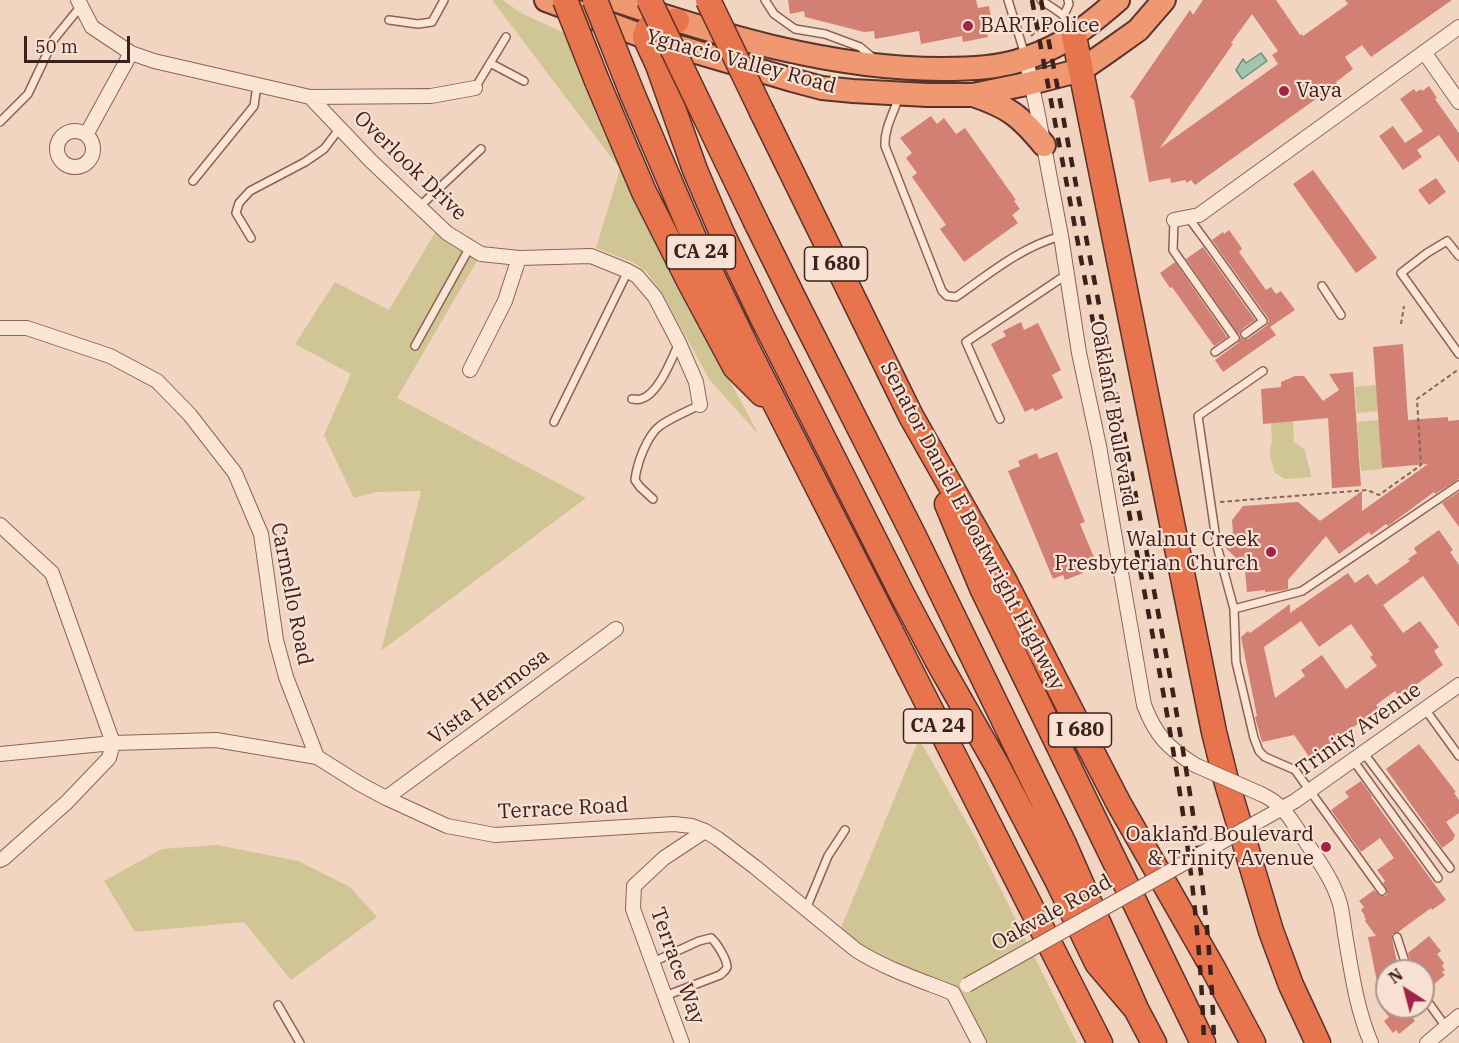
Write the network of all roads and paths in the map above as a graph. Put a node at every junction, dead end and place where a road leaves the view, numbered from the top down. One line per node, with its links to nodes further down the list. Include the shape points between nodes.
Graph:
1 (444, 0): 16 (lane, via 432,22)
2 (546, 0): 22 (highway, Ygnacio Valley Road)
3 (565, 0): 67 (highway, bridge, via 644,192 689,281 735,367)
4 (595, 0): 67 (highway, CA 24, bridge, via 698,247)
5 (615, 0): 17 (highway, Ygnacio Valley Road)
6 (649, 0): 101 (highway, I 680, bridge, via 1064,844)
7 (708, 0): 68 (highway, Senator Daniel E Boatwright Highway / I 680, bridge)
8 (767, 0): 27 (lane, via 774,14 795,29 825,34 861,47)
9 (1008, 0): 25 (lane)
10 (1041, 0): 18 (lane)
11 (1068, 0): 18 (lane)
12 (1118, 0): 18 (highway, Ygnacio Valley Road)
13 (1164, 0): 28 (highway, Ygnacio Valley Road, via 1138,30)
14 (80, 3): 24 (street, via 92,27); 37 (lane, via 54,39 28,94)
15 (1050, 19): 20 (path)
16 (389, 20)
17 (677, 21): 22 (highway, via 653,23); 27 (highway, Ygnacio Valley Road, via 797,53)
18 (1069, 26): 25 (highway, Ygnacio Valley Road, via 1048,50); 28 (highway)
19 (1459, 27): 23 (street)
20 (1031, 36)
21 (506, 37): 26 (lane)
22 (645, 37): 33 (highway, Ygnacio Valley Road, via 822,88); 101 (highway, via 704,191 776,345 1097,963)
23 (1424, 52): 36 (street); 44 (street, via 1199,215)
24 (131, 53): 31 (street); 39 (street)
25 (1026, 59): 27 (highway, Ygnacio Valley Road, via 966,69); 30 (street, Oakland Boulevard)
26 (490, 63): 29 (lane); 32 (lane)
27 (882, 66)
28 (1081, 70): 30 (highway, Ygnacio Valley Road); 79 (highway)
29 (524, 81)
30 (1031, 83): 34 (highway, Ygnacio Valley Road); 40 (street, Oakland Boulevard)
31 (257, 85): 35 (street); 42 (lane, via 254,106)
32 (475, 88): 35 (street, via 431,96)
33 (899, 93): 34 (highway, Ygnacio Valley Road); 45 (lane, via 884,136 885,146 946,296 956,297 1012,257)
34 (973, 95): 40 (highway, via 1019,117)
35 (310, 97): 38 (street, Overlook Drive)
36 (1459, 102)
37 (0, 122)
38 (340, 128): 43 (street, Overlook Drive); 46 (lane, via 324,149 250,191 239,202 236,213)
39 (86, 135)
40 (1044, 145): 45 (street, Oakland Boulevard)
41 (481, 149): 43 (lane)
42 (194, 181)
43 (419, 207): 47 (street, Overlook Drive, via 447,233)
44 (1181, 219): 57 (lane, via 1208,244 1263,321); 60 (lane, via 1173,250 1235,338)
45 (1061, 236): 51 (street, Oakland Boulevard)
46 (251, 238)
47 (470, 247): 49 (street, Overlook Drive, via 481,254); 59 (lane)
48 (1459, 256): 61 (lane, via 1447,241 1401,273)
49 (519, 258): 50 (street, Overlook Drive, via 591,256); 63 (street, via 505,301)
50 (628, 271): 58 (street, Overlook Drive, via 655,297); 70 (lane)
51 (1068, 274): 69 (lane, via 966,342); 87 (street, Oakland Boulevard, bridge, via 1079,353 1150,721 1174,750 1195,765)
52 (1322, 286): 54 (lane)
53 (1404, 306): 55 (path)
54 (1341, 315)
55 (1401, 324)
56 (0, 328): 84 (street, Carmello Road, via 27,328 58,338 110,356 156,381 235,473 261,534 276,639 286,677)
57 (1245, 334)
58 (679, 343): 65 (lane, via 655,389 642,399); 66 (street, Overlook Drive, via 696,382)
59 (415, 346)
60 (1215, 352)
61 (1459, 354)
62 (1459, 369): 73 (path, via 1417,399 1421,465 1379,495 1367,490)
63 (470, 370)
64 (1263, 371): 73 (lane, via 1198,416)
65 (632, 399)
66 (700, 405): 72 (lane, via 659,426 643,450 635,480)
67 (777, 408): 108 (highway, CA 24)
68 (911, 416): 110 (highway, via 982,588); 111 (highway, Senator Daniel E Boatwright Highway / I 680, via 1004,580 1100,767)
69 (1000, 418)
70 (554, 422)
71 (1459, 485): 75 (lane, via 1302,591)
72 (653, 499)
73 (1210, 503): 75 (lane)
74 (0, 525): 80 (street, via 52,573)
75 (1234, 609): 85 (lane, via 1236,662 1259,751 1295,770)
76 (616, 629): 86 (street, Vista Hermosa)
77 (1459, 685): 78 (street, Trinity Avenue)
78 (1425, 709): 82 (street, Trinity Avenue); 83 (lane)
79 (1214, 732): 112 (highway, via 1240,884 1276,991); 113 (highway, via 1270,931)
80 (113, 743): 81 (street, Terrace Road); 84 (street, Terrace Road, via 216,740); 90 (street, via 109,758 67,802)
81 (0, 754)
82 (1358, 756): 85 (street, Trinity Avenue); 91 (lane); 92 (lane)
83 (1459, 756)
84 (317, 757): 86 (street, Terrace Road)
85 (1310, 790): 87 (street, Trinity Avenue); 93 (lane)
86 (386, 798): 89 (street, Terrace Road, via 447,826 495,835 674,824)
87 (1284, 808): 98 (street, Oakvale Road, bridge); 114 (street, Oakland Boulevard, via 1321,864 1340,904 1355,993)
88 (844, 830): 94 (lane, via 828,856)
89 (705, 831): 94 (street, Terrace Road); 97 (street, Terrace Way, via 664,858 634,886 633,909)
90 (0, 860)
91 (1450, 868)
92 (1438, 878)
93 (1382, 891)
94 (806, 909): 98 (street, Terrace Road, via 872,960)
95 (1397, 937): 96 (lane)
96 (1404, 959)
97 (653, 962): 99 (street, Terrace Way); 99 (lane, via 711,938 726,963 727,968 720,975)
98 (953, 993): 107 (street)
99 (665, 996): 106 (street, Terrace Way)
100 (278, 1005): 105 (lane)
101 (1136, 1009): 109 (highway, I 680)
102 (1435, 1012): 104 (lane)
103 (1459, 1016): 104 (street)
104 (1446, 1027): 115 (street)
105 (300, 1043)
106 (682, 1043)
107 (979, 1043)
108 (1100, 1043)
109 (1154, 1043)
110 (1203, 1043)
111 (1253, 1043)
112 (1299, 1043)
113 (1318, 1043)
114 (1371, 1043)
115 (1427, 1043)

